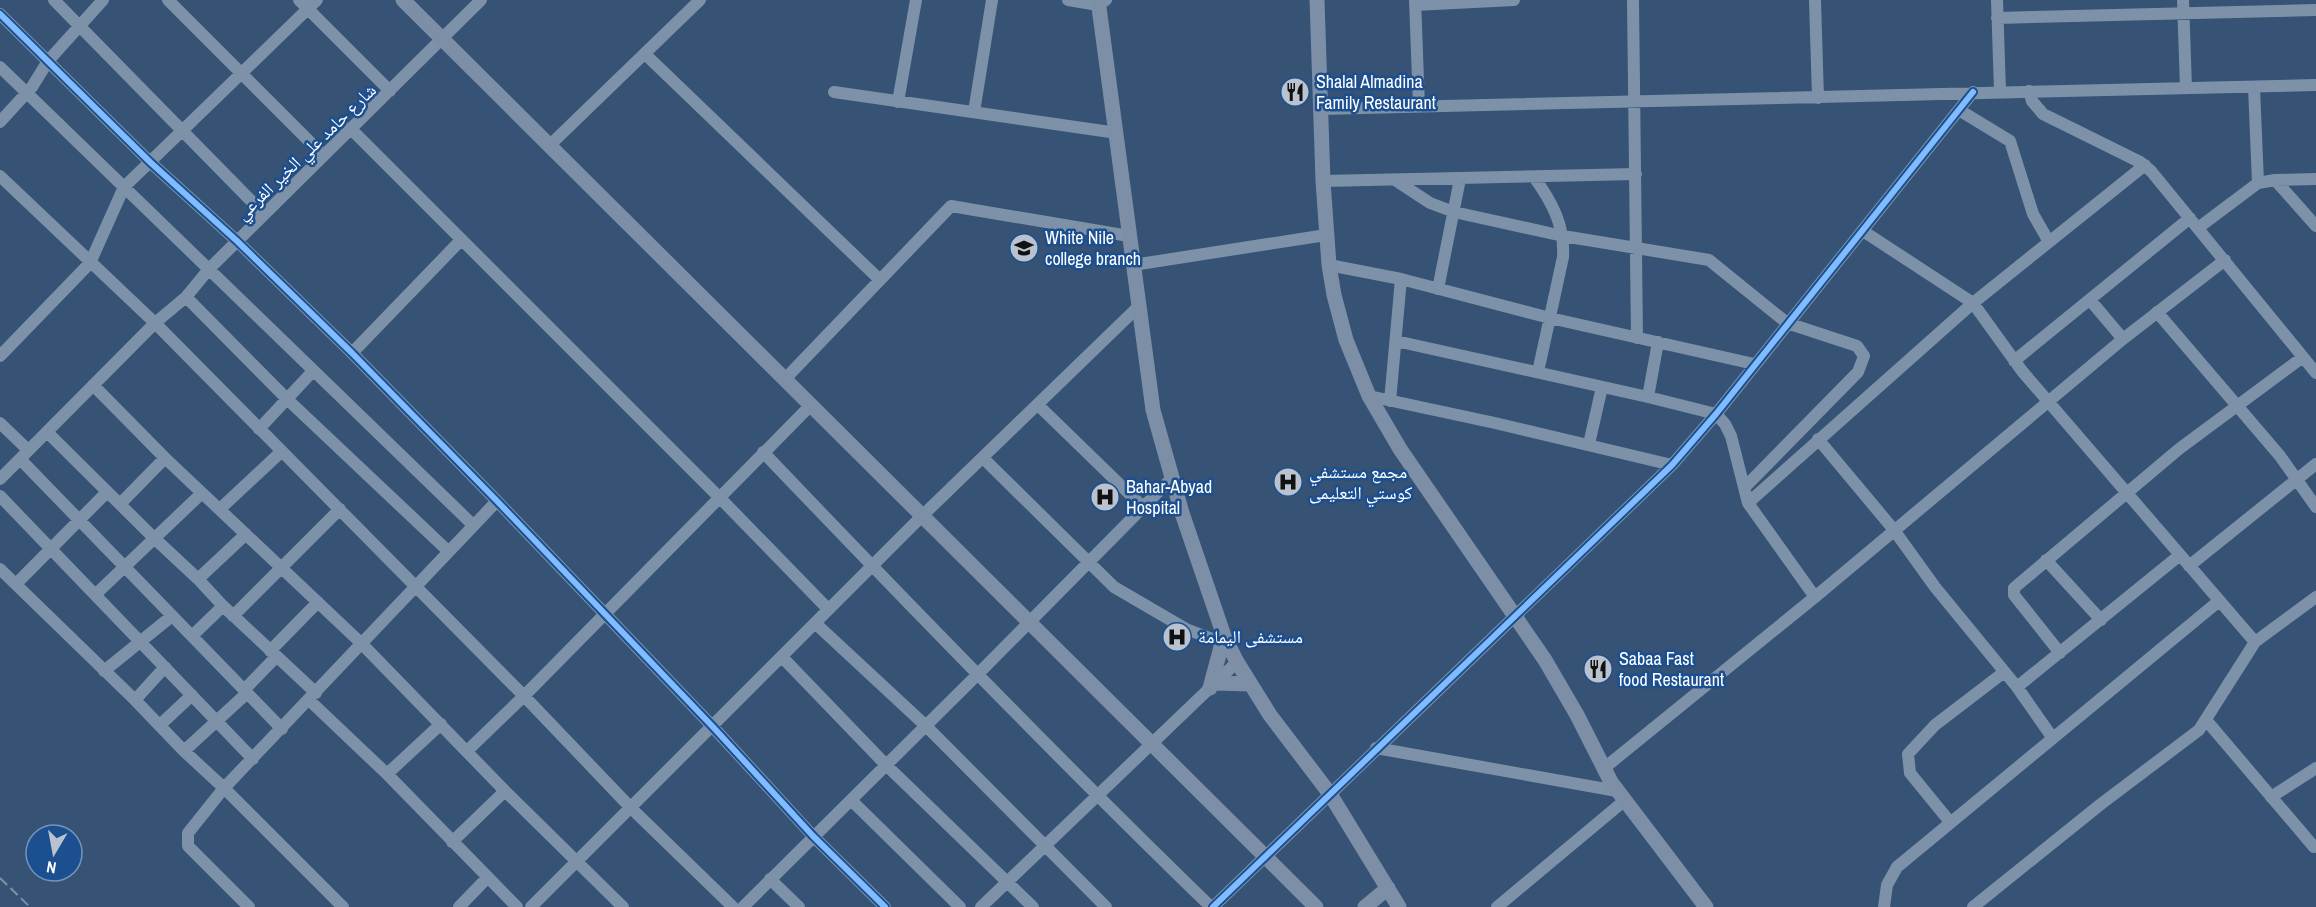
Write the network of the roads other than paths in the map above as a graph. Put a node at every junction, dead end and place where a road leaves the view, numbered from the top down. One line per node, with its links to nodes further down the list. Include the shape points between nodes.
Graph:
1 (54, 0): 25 (street)
2 (103, 0): 25 (street)
3 (168, 0): 30 (street)
4 (403, 0): 26 (main road)
5 (481, 0): 26 (street, شارع حامد علي الخير الفرعي)
6 (700, 0): 27 (street)
7 (916, 0): 41 (street)
8 (992, 0): 46 (street)
9 (1068, 0): 17 (street)
10 (1317, 0): 44 (main road)
11 (1514, 0): 16 (street)
12 (1633, 0): 42 (street)
13 (1815, 0): 40 (street)
14 (1997, 0): 24 (street)
15 (2183, 0): 22 (street)
16 (1463, 1): 18 (street)
17 (1101, 2): 50 (main road)
18 (1415, 2): 43 (street)
19 (308, 3): 30 (street); 34 (street)
20 (2254, 5): 21 (street); 22 (street)
21 (2316, 10)
22 (2184, 13): 24 (street); 33 (street)
23 (0, 14): 28 (street)
24 (1997, 18): 35 (street)
25 (79, 25): 28 (street); 49 (street)
26 (443, 39): 34 (street, شارع حامد علي الخير الفرعي); 51 (main road)
27 (645, 54): 51 (street); 84 (street)
28 (48, 61): 37 (street); 53 (street)
29 (0, 67): 37 (street)
30 (241, 73): 49 (street); 52 (street)
31 (2316, 85): 32 (street)
32 (2254, 87): 33 (street); 63 (street)
33 (2186, 88): 36 (street)
34 (390, 91): 48 (street, شارع حامد علي الخير الفرعي)
35 (2000, 91): 36 (street); 39 (street)
36 (2029, 91): 54 (street, via 2043,114)
37 (27, 92): 47 (street); 64 (street)
38 (834, 92): 41 (street)
39 (1973, 92): 40 (street); 45 (street)
40 (1818, 98): 42 (street)
41 (898, 102): 46 (street)
42 (1635, 102): 43 (street); 55 (street)
43 (1419, 106): 44 (street)
44 (1321, 109): 62 (main road)
45 (1959, 110): 70 (street); 76 (street, via 2010,141 2033,214)
46 (974, 112): 50 (street)
47 (0, 122)
48 (350, 128): 52 (street, شارع حامد علي الخير الفرعي); 74 (street)
49 (182, 130): 53 (street); 66 (street)
50 (1117, 133): 71 (main road)
51 (550, 144): 105 (main road)
52 (323, 155): 66 (street, شارع حامد علي الخير الفرعي)
53 (150, 162): 64 (street); 75 (street)
54 (2145, 165): 67 (street); 76 (street)
55 (1636, 174): 57 (street); 77 (street)
56 (0, 176): 79 (street)
57 (1534, 177): 58 (street); 73 (street, via 1554,208)
58 (1460, 179): 60 (street); 65 (street)
59 (2316, 179): 61 (street)
60 (1395, 180): 62 (street); 65 (street, via 1430,203)
61 (2275, 180): 63 (street); 68 (street)
62 (1323, 181): 72 (main road)
63 (2258, 183): 69 (street)
64 (124, 187): 79 (street); 82 (street)
65 (1454, 212): 73 (street); 85 (street)
66 (264, 214): 75 (street, شارع حامد علي الخير الفرعي)
67 (2190, 218): 69 (street); 87 (street)
68 (2316, 226)
69 (2198, 228): 78 (street)
70 (1863, 231): 88 (street); 93 (street)
71 (1129, 236): 80 (main road); 84 (street, via 951,206)
72 (1326, 236): 80 (street); 81 (main road)
73 (1563, 236): 77 (street); 91 (street, via 1563,257)
74 (461, 240): 98 (street); 137 (street)
75 (237, 241): 82 (street, شارع حامد علي الخير الفرعي); 98 (street)
76 (2049, 242): 88 (street)
77 (1636, 249): 93 (street, via 1709,260); 94 (street)
78 (2225, 260): 90 (street); 102 (street)
79 (90, 263): 92 (street); 99 (street)
80 (1133, 265): 89 (main road)
81 (1329, 265): 83 (street); 108 (main road, via 1346,340)
82 (209, 269): 86 (street, شارع حامد علي الخير الفرعي); 103 (street)
83 (1401, 279): 85 (street); 96 (street)
84 (880, 280): 105 (street)
85 (1438, 289): 91 (street)
86 (186, 297): 92 (street, شارع حامد علي الخير الفرعي); 110 (street)
87 (2090, 300): 95 (street); 100 (street)
88 (1973, 303): 100 (street); 120 (street)
89 (1138, 307): 113 (street); 129 (main road, via 1153,410)
90 (2157, 312): 95 (street); 115 (street)
91 (1550, 318): 94 (street); 104 (street)
92 (155, 323): 106 (street, شارع حامد علي الخير الفرعي); 118 (street)
93 (1787, 323): 101 (street); 132 (street, via 1857,345 1864,356 1863,363)
94 (1637, 338): 97 (street)
95 (2123, 339): 112 (street)
96 (1396, 341): 104 (street); 111 (street)
97 (1658, 342): 101 (street); 109 (street)
98 (352, 353): 138 (street)
99 (0, 356)
100 (2014, 361): 112 (street)
101 (1754, 364): 116 (street)
102 (2311, 364): 115 (street)
103 (313, 371): 110 (street); 147 (street)
104 (1538, 372): 107 (street)
105 (785, 379): 114 (main road)
106 (93, 385): 119 (street, شارع حامد علي الخير الفرعي); 125 (street)
107 (1602, 387): 109 (street); 121 (street)
108 (1369, 396): 111 (street); 172 (main road, via 1400,449)
109 (1648, 397): 116 (street)
110 (287, 399): 118 (street); 152 (street)
111 (1390, 400): 121 (street)
112 (2048, 401): 135 (street); 148 (street)
113 (1038, 405): 126 (street); 141 (street)
114 (810, 406): 123 (street); 145 (main road)
115 (2236, 406): 131 (street); 135 (street)
116 (1716, 414): 128 (street); 132 (street, via 1731,436)
117 (0, 423): 124 (street)
118 (259, 429): 122 (street)
119 (47, 432): 124 (street, شارع حامد علي الخير الفرعي); 133 (street)
120 (1818, 440): 140 (street); 148 (street)
121 (1589, 444): 128 (street)
122 (282, 451): 143 (street); 144 (street)
123 (763, 452): 137 (street); 158 (street)
124 (24, 455): 130 (street, شارع حامد علي الخير الفرعي); 146 (street)
125 (165, 458): 134 (street); 139 (street)
126 (983, 458): 145 (street); 155 (street)
127 (2316, 464): 131 (street)
128 (1672, 465): 172 (street)
129 (1171, 478): 141 (street); 179 (main road)
130 (0, 479)
131 (2297, 479): 142 (street); 157 (street)
132 (1744, 488): 140 (street)
133 (107, 492): 139 (street); 146 (street)
134 (202, 493): 144 (street); 150 (street)
135 (2125, 493): 153 (street); 154 (street)
136 (0, 496): 151 (street)
137 (718, 497): 170 (street); 171 (street)
138 (497, 501): 147 (street); 171 (street)
139 (120, 504): 150 (street)
140 (1748, 504): 165 (street)
141 (1143, 507): 155 (street)
142 (2316, 507)
143 (340, 508): 159 (street); 163 (street)
144 (220, 509): 149 (street)
145 (921, 517): 158 (street); 176 (main road)
146 (78, 520): 151 (street); 156 (street)
147 (473, 525): 152 (street)
148 (1894, 530): 165 (street); 189 (street)
149 (246, 534): 159 (street); 161 (street)
150 (153, 537): 156 (street); 161 (street)
151 (51, 549): 162 (street); 164 (street)
152 (448, 551): 163 (street)
153 (2180, 555): 157 (street); 175 (street)
154 (2046, 560): 175 (street); 183 (street, via 2013,593)
155 (1088, 563): 176 (street); 179 (street, via 1114,587 1147,608 1201,636)
156 (124, 565): 164 (street); 173 (street)
157 (2189, 566): 167 (street)
158 (872, 567): 170 (street); 190 (street)
159 (281, 568): 168 (street); 174 (street)
160 (0, 569): 162 (street)
161 (198, 579): 169 (street)
162 (16, 584): 188 (street)
163 (415, 586): 182 (street); 196 (street)
164 (96, 594): 180 (street)
165 (1815, 597): 214 (street)
166 (2316, 597): 181 (street)
167 (2219, 601): 181 (street); 206 (street)
168 (318, 602): 182 (street); 184 (street)
169 (223, 606): 174 (street); 178 (street)
170 (828, 609): 177 (street)
171 (605, 613): 196 (street); 204 (street)
172 (1516, 615): 208 (street); 214 (main road, via 1562,687)
173 (172, 616): 178 (street); 180 (street)
174 (233, 616): 184 (street)
175 (2101, 620): 183 (street)
176 (1029, 621): 190 (street); 207 (main road)
177 (815, 623): 185 (street); 203 (street)
178 (192, 636): 194 (street)
179 (1224, 640): 186 (main road); 192 (main road)
180 (141, 642): 187 (street); 188 (street)
181 (2255, 642): 199 (street)
182 (362, 644): 197 (street); 201 (street)
183 (2060, 653): 193 (street)
184 (273, 654): 194 (street); 197 (street)
185 (782, 657): 204 (street); 212 (street)
186 (1237, 662): 191 (main road); 192 (street)
187 (165, 667): 195 (street); 198 (street)
188 (104, 671): 198 (street)
189 (2003, 673): 193 (street); 224 (street, via 1935,725 1908,754 1910,773)
190 (977, 675): 203 (street); 220 (street)
191 (1250, 684): 192 (main road); 218 (main road)
192 (1212, 685): 207 (street)
193 (2017, 687): 206 (street)
194 (245, 692): 200 (street); 205 (street)
195 (192, 695): 200 (street); 202 (street)
196 (524, 696): 210 (street); 223 (street)
197 (312, 697): 205 (street); 215 (street)
198 (135, 700): 202 (street)
199 (2206, 720): 221 (street); 256 (street, via 2188,740)
200 (216, 721): 209 (street); 211 (street)
201 (441, 724): 210 (street); 215 (street)
202 (160, 725): 209 (street)
203 (926, 726): 212 (street); 227 (street)
204 (713, 727): 223 (street); 225 (street)
205 (282, 729): 211 (street)
206 (2052, 737): 224 (street)
207 (1151, 744): 220 (street); 229 (main road)
208 (1376, 748): 218 (street); 219 (street)
209 (184, 751): 216 (street)
210 (467, 751): 217 (street)
211 (253, 759): 216 (street)
212 (886, 765): 222 (street); 233 (street)
213 (2316, 768): 221 (street)
214 (1603, 769): 219 (main road)
215 (387, 774): 226 (street)
216 (224, 788): 235 (street, via 188,833 188,846); 236 (street)
217 (505, 791): 226 (street); 230 (street)
218 (1330, 794): 229 (street); 234 (main road)
219 (1621, 796): 253 (street); 254 (main road)
220 (1098, 797): 227 (street); 249 (street)
221 (2271, 797): 228 (street)
222 (851, 800): 225 (street); 245 (street)
223 (631, 808): 230 (street); 241 (street)
224 (1950, 822): 255 (street, via 1893,871)
225 (813, 836): 232 (street); 244 (street)
226 (452, 842): 231 (street)
227 (1045, 846): 233 (street); 248 (street)
228 (2314, 847)
229 (1265, 856): 249 (street); 250 (main road)
230 (576, 860): 239 (street); 240 (street)
231 (488, 877): 237 (street); 238 (street)
232 (770, 879): 242 (street); 243 (street)
233 (1007, 882): 246 (street); 247 (street)
234 (1388, 888): 251 (main road); 252 (main road)
235 (249, 907)
236 (343, 907)
237 (459, 907)
238 (517, 907)
239 (531, 907)
240 (623, 907)
241 (733, 907)
242 (743, 907)
243 (800, 907)
244 (885, 907)
245 (960, 907)
246 (981, 907)
247 (1033, 907)
248 (1106, 907)
249 (1212, 907)
250 (1316, 907)
251 (1365, 907)
252 (1399, 907)
253 (1497, 907)
254 (1706, 907)
255 (1884, 907)
256 (1973, 907)

